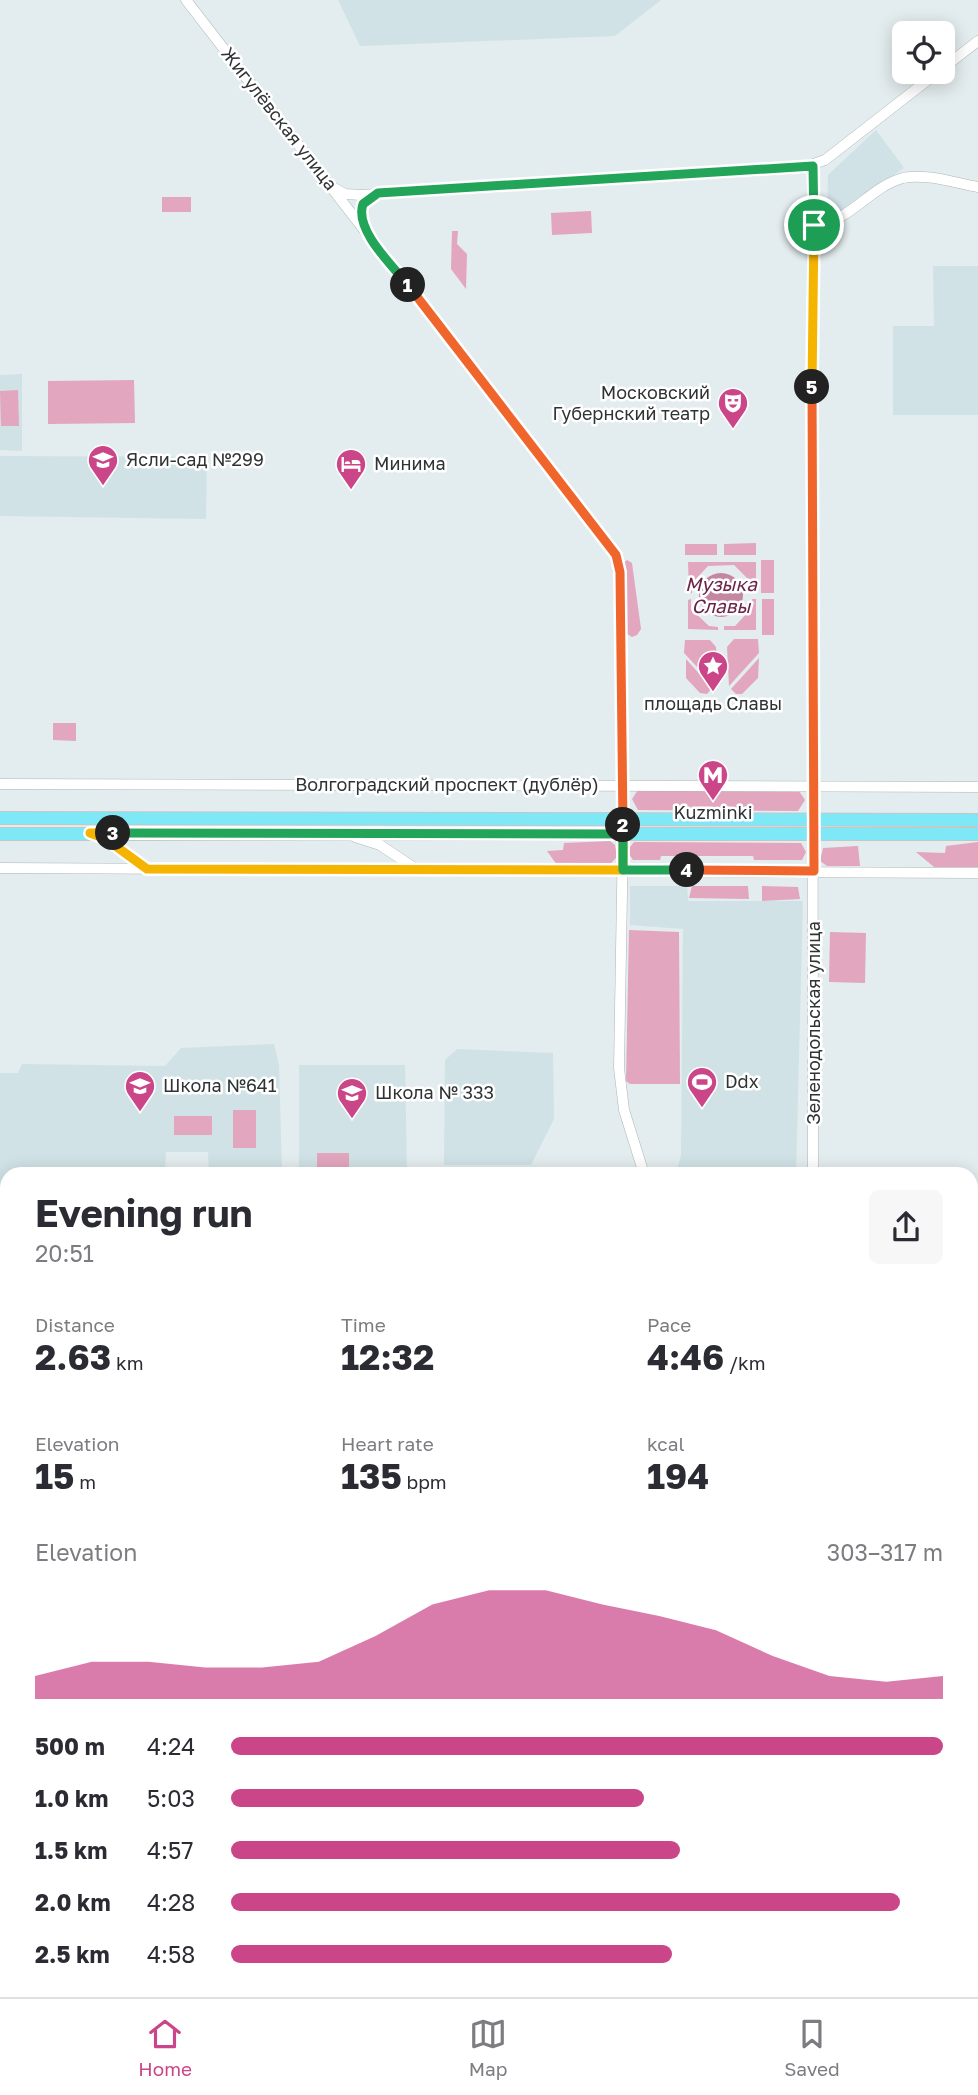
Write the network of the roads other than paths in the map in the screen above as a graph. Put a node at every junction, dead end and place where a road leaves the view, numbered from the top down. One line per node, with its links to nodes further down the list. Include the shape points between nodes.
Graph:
1 (186, 0): 6 (street, Жигулёвская улица)
2 (978, 41): 3 (street)
3 (955, 59)
4 (923, 84): 5 (street)
5 (813, 166): 8 (street); 9 (street)
6 (331, 186): 8 (street, via 345,194); 10 (street, Жигулёвская улица)
7 (978, 187): 9 (street, via 917,176 901,179 840,220)
8 (378, 193): 10 (street, via 360,210)
9 (814, 225): 13 (street)
10 (371, 237): 12 (street, Жигулёвская улица, via 616,555)
11 (0, 784): 12 (street, Волгоградский проспект (дублёр))
12 (623, 786): 13 (street, Волгоградский проспект (дублёр)); 16 (street, Жигулёвская улица)
13 (814, 787): 14 (street, Волгоградский проспект (дублёр)); 18 (street, Зеленодольская улица)
14 (978, 787)
15 (0, 818): 16 (main road)
16 (623, 820): 18 (main road); 22 (street, Жигулёвская улица)
17 (978, 820): 18 (main road)
18 (814, 826): 22 (main road); 23 (main road); 28 (street, Зеленодольская улица)
19 (90, 833): 20 (main road); 21 (main road); 25 (street)
20 (0, 834)
21 (345, 834): 22 (main road); 27 (street, via 380,845)
22 (623, 834): 26 (street, Жигулёвская улица)
23 (978, 834)
24 (0, 868): 25 (street)
25 (147, 869): 27 (street)
26 (623, 870): 27 (street); 28 (street); 30 (street, Жигулёвская улица, via 620,1081)
27 (422, 871)
28 (814, 871): 29 (street); 31 (street, Зеленодольская улица)
29 (978, 873)
30 (642, 1167)
31 (813, 1167)

